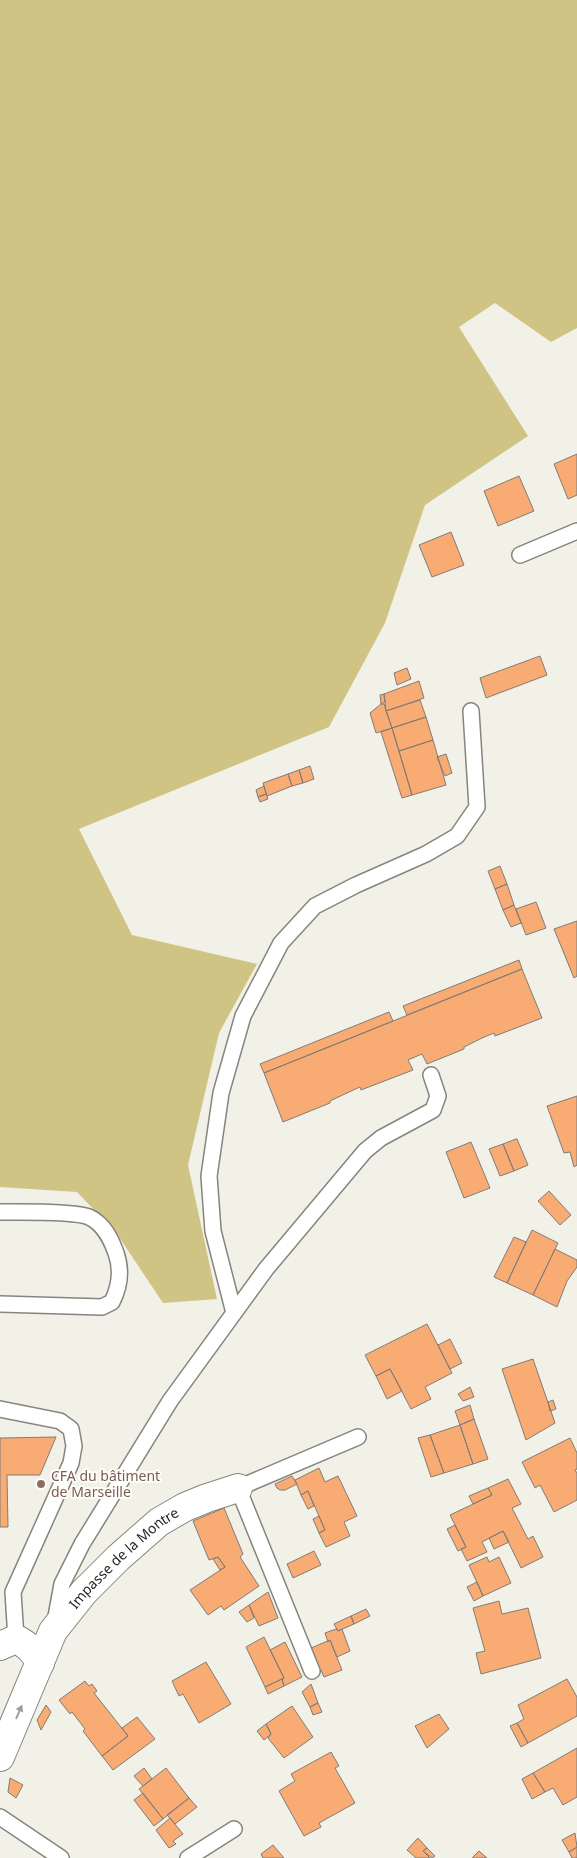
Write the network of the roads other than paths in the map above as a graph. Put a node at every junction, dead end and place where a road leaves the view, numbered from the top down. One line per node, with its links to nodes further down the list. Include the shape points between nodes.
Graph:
1 (577, 530): 2 (lane)
2 (520, 555)
3 (471, 711): 7 (lane, via 477,807 457,836 315,906 281,943 243,1016 222,1093 209,1176 213,1231)
4 (431, 1075): 7 (lane, via 438,1096 433,1110 381,1138 365,1151)
5 (0, 1212): 6 (lane, via 89,1216 106,1230 118,1260 120,1281 112,1302 102,1307)
6 (0, 1304)
7 (234, 1313): 11 (lane, via 170,1401 82,1544 62,1584)
8 (0, 1409): 12 (lane, via 60,1421 71,1429 74,1446 71,1463 13,1592)
9 (358, 1437): 10 (lane)
10 (238, 1488): 11 (street, Impasse de la Montre, via 185,1507 159,1522 84,1592); 14 (lane)
11 (53, 1631): 13 (street, Impasse de la Montre)
12 (8, 1642): 13 (street, via 27,1644)
13 (40, 1663): 15 (street, Impasse de la Montre, one-way to 13)
14 (312, 1671)
15 (0, 1757)
16 (0, 1817): 18 (lane)
17 (234, 1829): 19 (lane)
18 (61, 1858)
19 (188, 1858)

